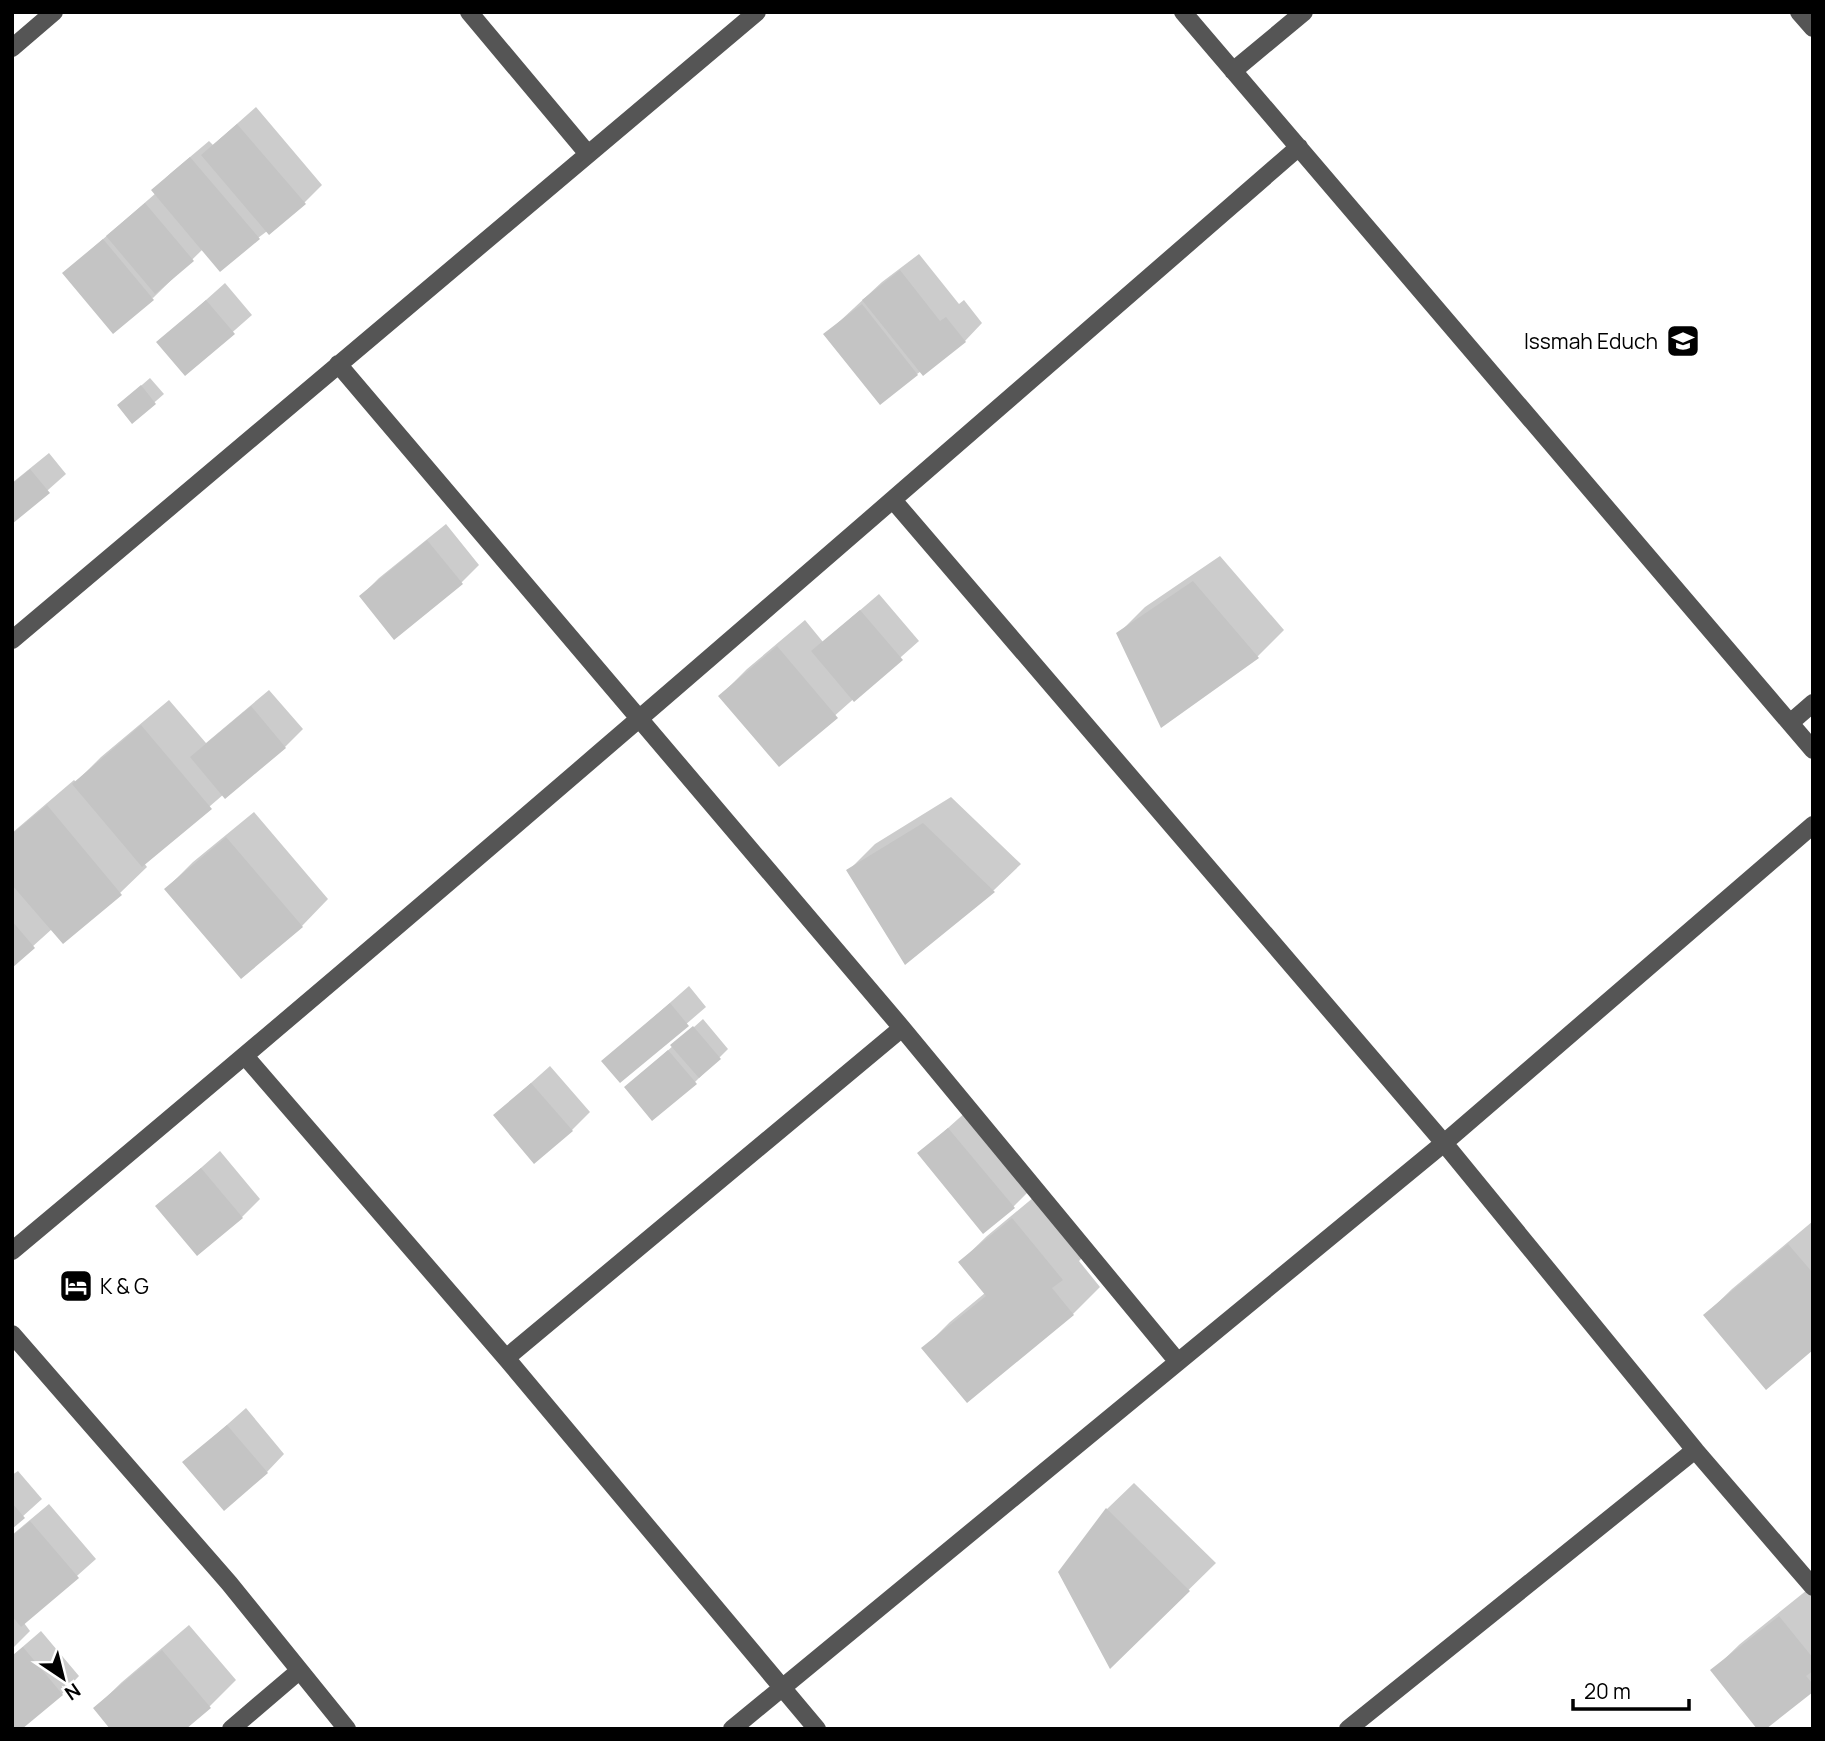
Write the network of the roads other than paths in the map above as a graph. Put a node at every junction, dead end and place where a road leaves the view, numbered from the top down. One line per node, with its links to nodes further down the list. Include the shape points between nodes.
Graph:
1 (54, 12): 8 (street)
2 (469, 12): 11 (street)
3 (757, 12): 11 (street)
4 (1184, 12): 9 (street)
5 (1304, 12): 9 (street)
6 (1799, 12): 7 (street)
7 (1813, 28)
8 (12, 48)
9 (1234, 71): 10 (street)
10 (1299, 148): 13 (street); 17 (street)
11 (588, 153): 12 (street)
12 (338, 364): 14 (street); 16 (street)
13 (893, 500): 16 (street); 22 (street)
14 (12, 640)
15 (1813, 703): 17 (street)
16 (639, 718): 20 (street); 21 (street)
17 (1790, 723): 18 (street)
18 (1813, 750)
19 (1813, 825): 22 (street)
20 (902, 1028): 25 (street); 26 (street)
21 (245, 1056): 23 (street); 25 (street)
22 (1444, 1143): 26 (street); 27 (street)
23 (12, 1251)
24 (12, 1334): 29 (street, via 220,1572)
25 (506, 1358): 30 (street)
26 (1178, 1362): 30 (street)
27 (1695, 1450): 28 (street); 35 (street)
28 (1813, 1587)
29 (299, 1671): 31 (street); 32 (street)
30 (782, 1686): 33 (street); 34 (street)
31 (231, 1729)
32 (347, 1729)
33 (732, 1729)
34 (817, 1729)
35 (1348, 1729)

